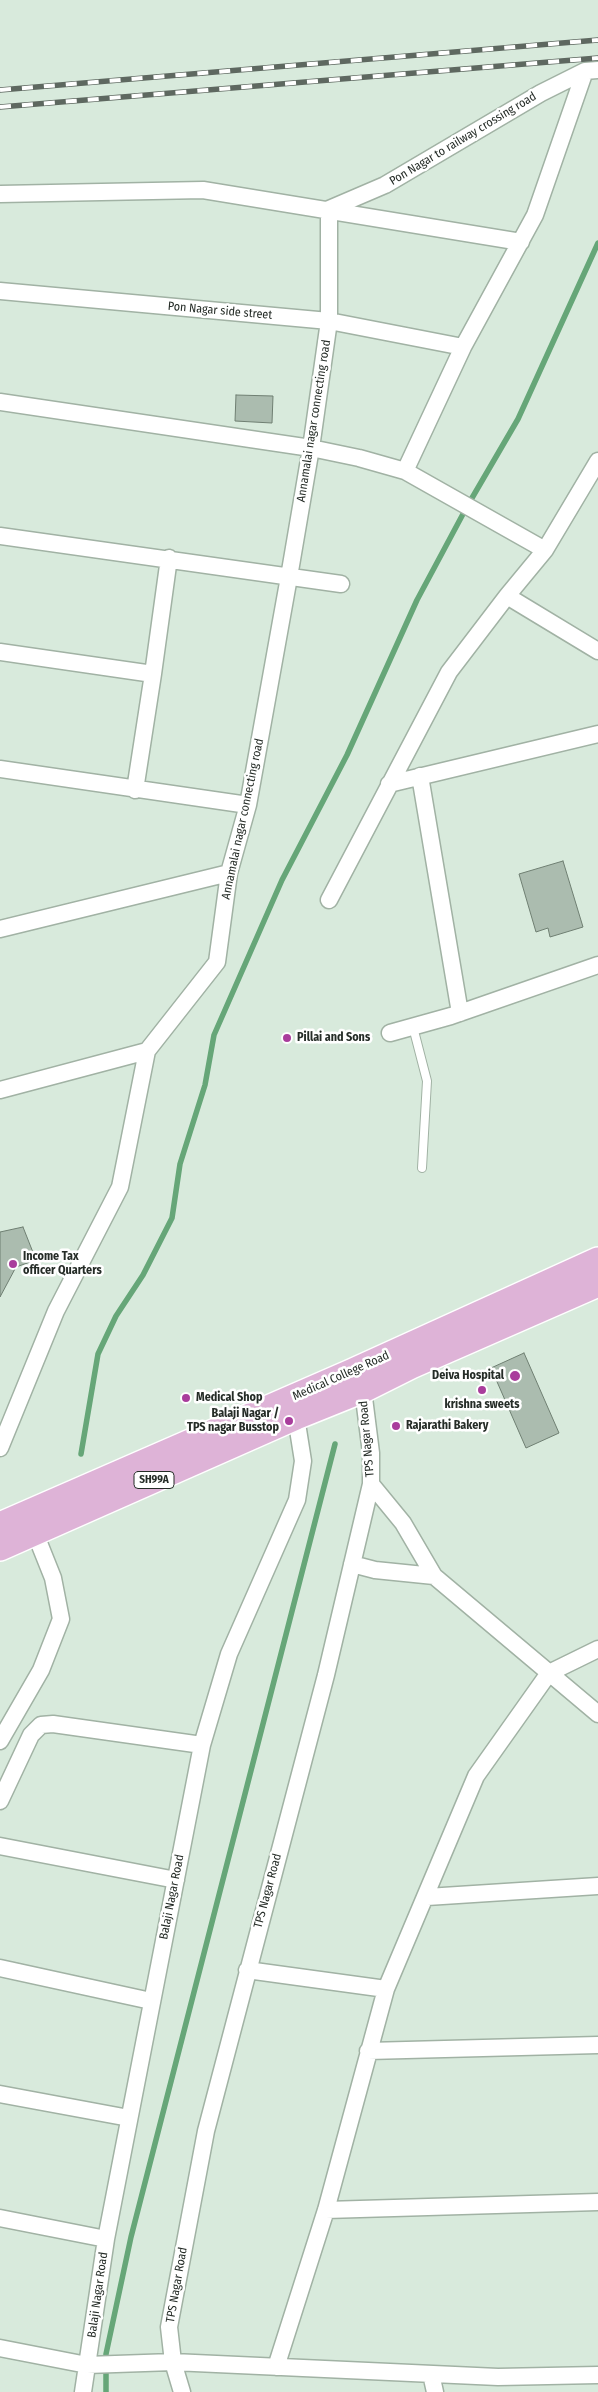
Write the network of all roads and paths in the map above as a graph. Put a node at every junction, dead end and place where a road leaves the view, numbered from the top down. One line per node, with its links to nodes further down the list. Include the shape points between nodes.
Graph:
1 (592, 71): 3 (street, Pon Nagar to railway crossing road, via 541,93 385,185); 4 (street, via 535,215)
2 (0, 194): 3 (street, via 203,190)
3 (329, 210): 4 (street); 6 (street)
4 (520, 242): 7 (street)
5 (0, 291): 6 (street, Pon Nagar side street)
6 (329, 321): 7 (street, Pon Nagar side street); 9 (street, Annamalai nagar connecting road)
7 (462, 347): 11 (street)
8 (0, 402): 9 (street)
9 (311, 448): 11 (street); 15 (street, Annamalai nagar connecting road)
10 (598, 461): 13 (street)
11 (405, 471): 13 (street)
12 (0, 536): 14 (street)
13 (545, 550): 17 (street)
14 (169, 558): 15 (street); 20 (street)
15 (289, 577): 16 (street); 26 (street, Annamalai nagar connecting road)
16 (341, 584)
17 (507, 596): 18 (street); 24 (street, via 449,672)
18 (598, 651)
19 (0, 652): 20 (street)
20 (153, 674): 25 (street)
21 (598, 734): 23 (street)
22 (0, 769): 25 (street)
23 (420, 776): 24 (street); 31 (street)
24 (389, 784): 28 (street)
25 (135, 790): 26 (street)
26 (248, 805): 27 (street, Annamalai nagar connecting road)
27 (229, 873): 29 (street); 34 (street, Annamalai nagar connecting road, via 217,962)
28 (329, 900)
29 (0, 929)
30 (598, 965): 31 (street)
31 (460, 1013): 32 (street)
32 (413, 1027): 33 (street); 36 (lane, via 427,1081)
33 (390, 1033)
34 (147, 1051): 35 (street); 41 (street, Annamalai nagar connecting road, via 120,1187 56,1311)
35 (0, 1090)
36 (422, 1168)
37 (598, 1260): 39 (main road, Medical College Road / SH99A)
38 (598, 1284): 39 (main road, Medical College Road / SH99A, via 411,1366)
39 (348, 1384): 40 (main road, Medical College Road / SH99A); 42 (street, TPS Nagar Road, via 371,1453)
40 (302, 1407): 43 (main road, Medical College Road / SH99A); 44 (main road, Medical College Road / SH99A); 52 (street, Balaji Nagar Road, via 303,1461 297,1500 229,1654)
41 (0, 1448)
42 (371, 1484): 46 (street, TPS Nagar Road); 47 (street, via 403,1524)
43 (0, 1525)
44 (35, 1533): 45 (main road, Medical College Road / SH99A); 51 (street, via 53,1578 61,1619 40,1670)
45 (0, 1548)
46 (352, 1564): 47 (street, via 375,1570); 59 (street, TPS Nagar Road, via 326,1675)
47 (434, 1576): 49 (street)
48 (598, 1649): 49 (street)
49 (549, 1673): 50 (street); 57 (street, via 476,1776)
50 (598, 1714)
51 (0, 1741)
52 (202, 1745): 53 (street, via 53,1724 40,1725 31,1735); 55 (street, Balaji Nagar Road)
53 (0, 1801)
54 (0, 1846): 55 (street)
55 (176, 1880): 61 (street, Balaji Nagar Road)
56 (598, 1886): 57 (street)
57 (427, 1897): 60 (street)
58 (0, 1968): 61 (street)
59 (247, 1970): 60 (street); 71 (street, TPS Nagar Road, via 206,2131 169,2327)
60 (386, 1989): 63 (street)
61 (151, 2002): 65 (street, Balaji Nagar Road)
62 (598, 2045): 63 (street)
63 (368, 2051): 67 (street)
64 (0, 2094): 65 (street)
65 (129, 2118): 69 (street, Balaji Nagar Road)
66 (598, 2202): 67 (street)
67 (326, 2210): 73 (street)
68 (0, 2218): 69 (street)
69 (106, 2239): 72 (street, Balaji Nagar Road)
70 (0, 2348): 72 (street)
71 (173, 2362): 72 (street); 73 (street); 77 (street, TPS Nagar Road)
72 (93, 2365): 76 (street, Balaji Nagar Road)
73 (276, 2367): 74 (street)
74 (431, 2374): 75 (street, via 498,2377); 78 (street)
75 (598, 2375)
76 (83, 2392)
77 (182, 2392)
78 (435, 2392)

